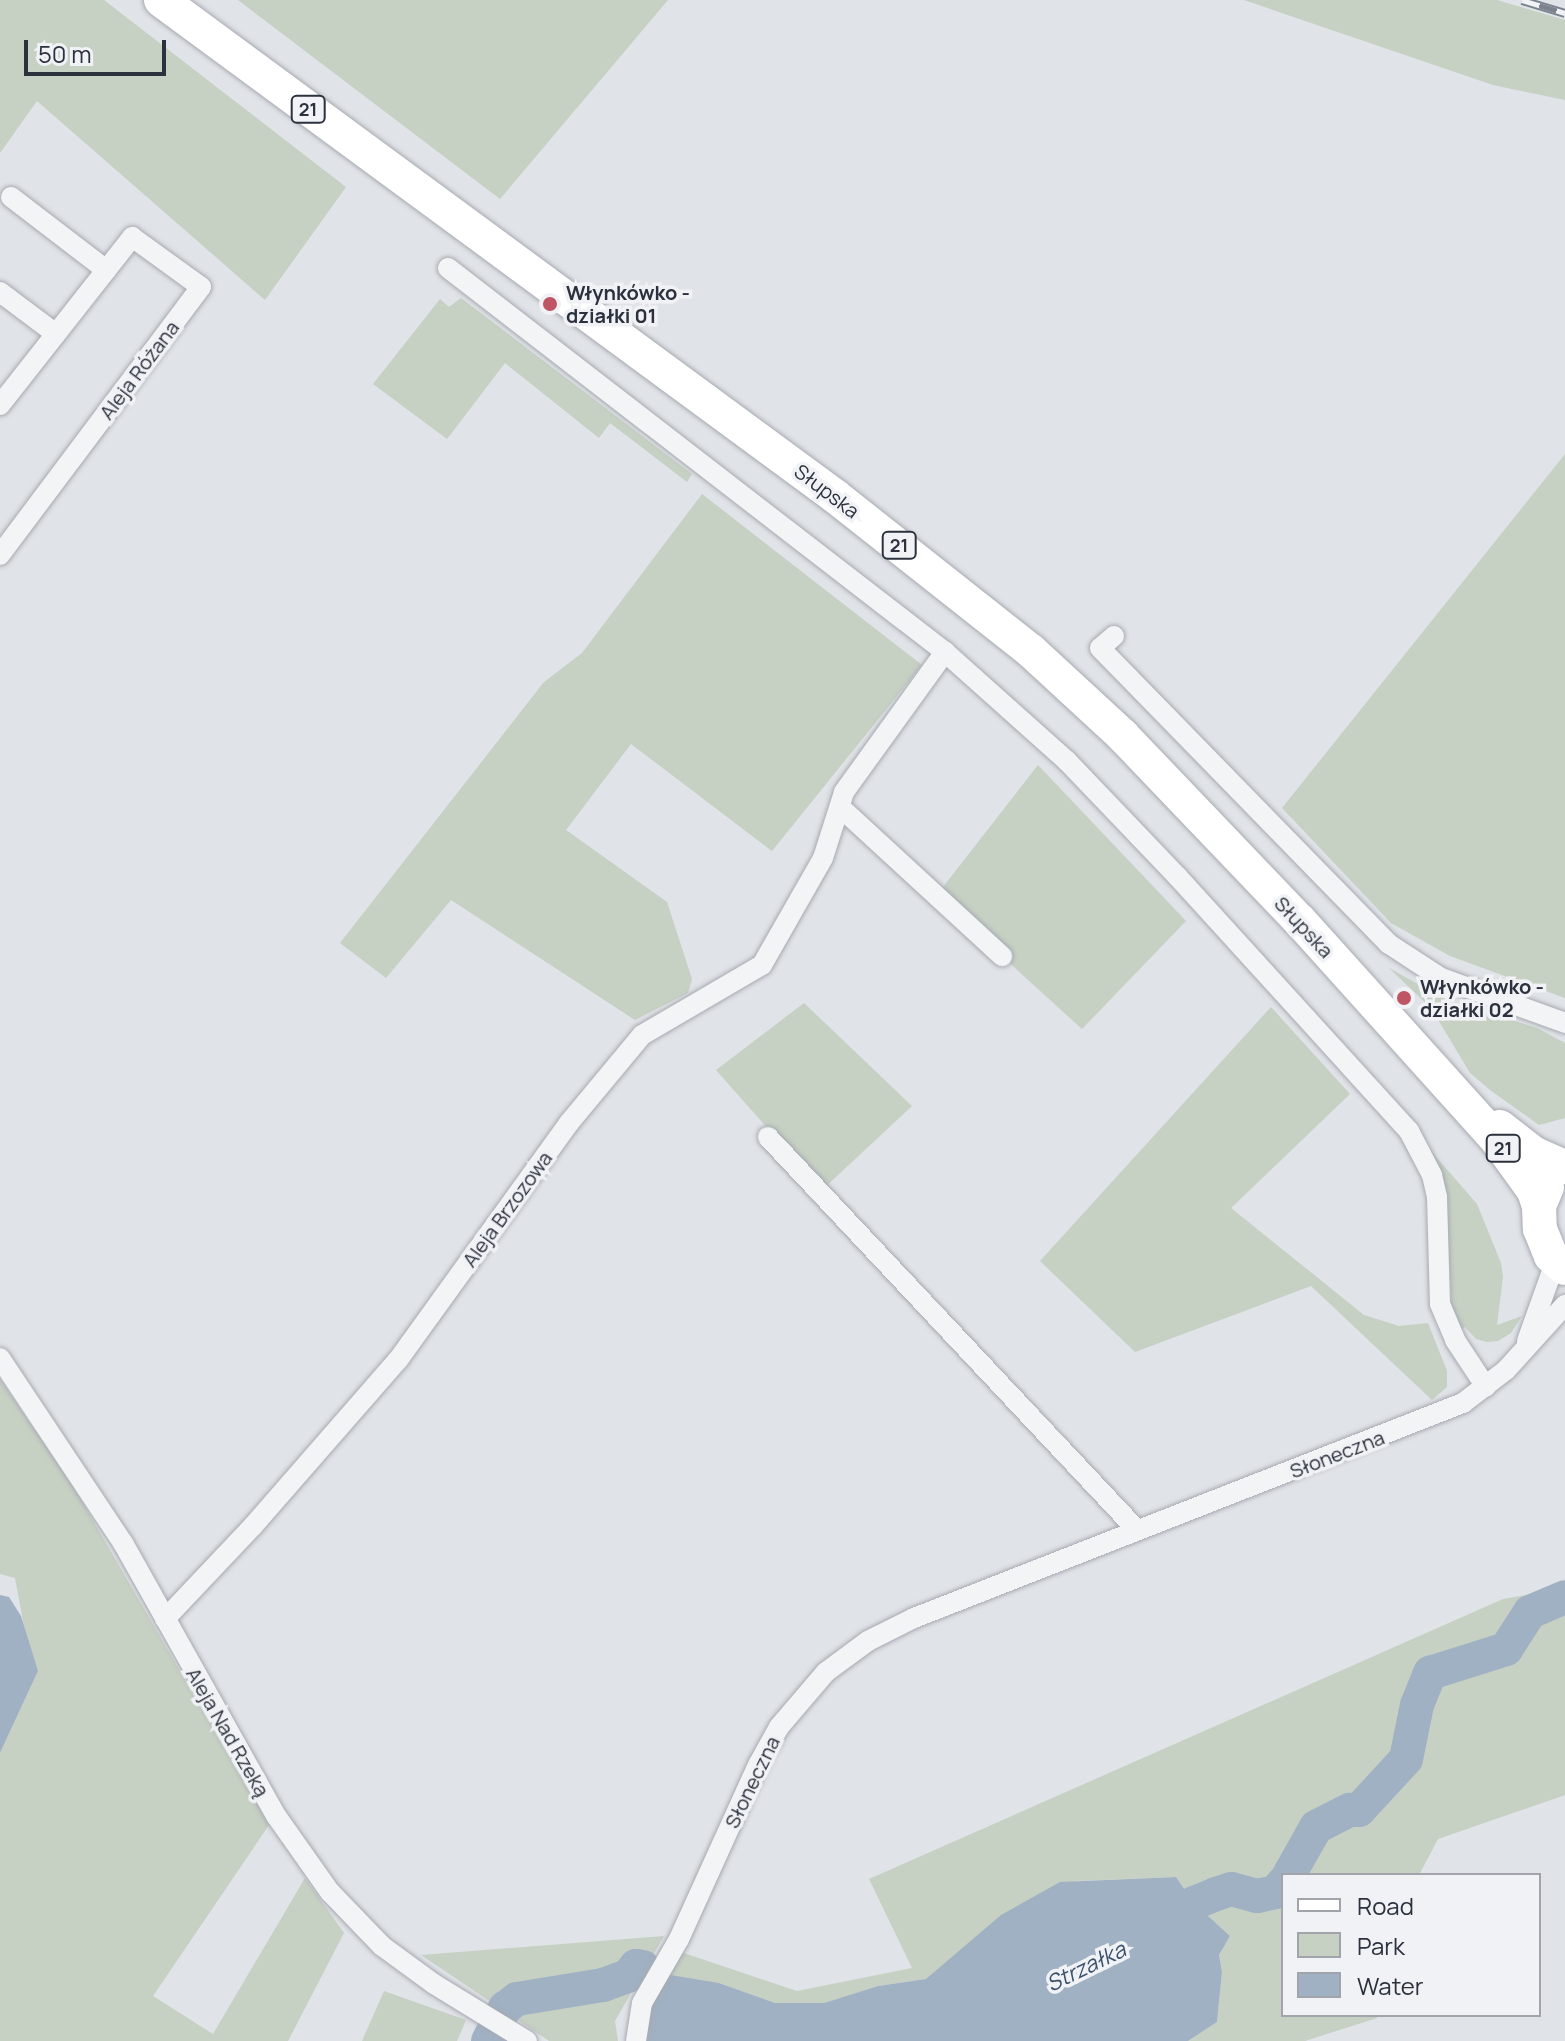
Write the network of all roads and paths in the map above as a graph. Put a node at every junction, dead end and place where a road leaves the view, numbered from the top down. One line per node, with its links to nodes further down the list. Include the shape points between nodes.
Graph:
1 (161, 0): 14 (main road, Słupska / 21, via 836,497 1031,651 1123,736)
2 (11, 197): 4 (street)
3 (448, 268): 10 (street)
4 (106, 270): 6 (street, Aleja Różana); 8 (street, Aleja Różana, via 132,237 201,287)
5 (0, 292): 6 (street)
6 (56, 334): 7 (street, Aleja Różana)
7 (0, 404)
8 (0, 555)
9 (1114, 636): 13 (street, via 1100,648 1389,944 1441,978)
10 (945, 652): 11 (street, Aleja Brzozowa, via 856,773); 22 (street, via 1067,761 1398,1115 1422,1155 1437,1197 1440,1304 1455,1340)
11 (841, 808): 12 (street); 24 (street, Aleja Brzozowa, via 823,858 762,965 642,1035 569,1123 398,1360)
12 (1002, 956)
13 (1565, 1023)
14 (1458, 1096): 16 (main road, Słupska / 21, via 1533,1153); 17 (main road, Słupska / 21, via 1527,1179)
15 (768, 1137): 23 (street)
16 (1565, 1169): 17 (main road, via 1545,1189)
17 (1539, 1206): 18 (main road, 21, via 1540,1229)
18 (1558, 1262): 20 (street, Słoneczna)
19 (1565, 1305): 20 (street, Słoneczna)
20 (1523, 1353): 22 (street, Słoneczna)
21 (0, 1358): 24 (street, Aleja Nad Rzeką, via 123,1543)
22 (1486, 1387): 23 (street, Słoneczna, via 1431,1418)
23 (1137, 1530): 26 (street, Słoneczna, via 914,1618 868,1641 826,1672 779,1727 759,1763 679,1939 642,2003)
24 (165, 1619): 25 (street, Aleja Nad Rzeką, via 277,1817 330,1892 382,1946)
25 (527, 2041)
26 (636, 2041)

